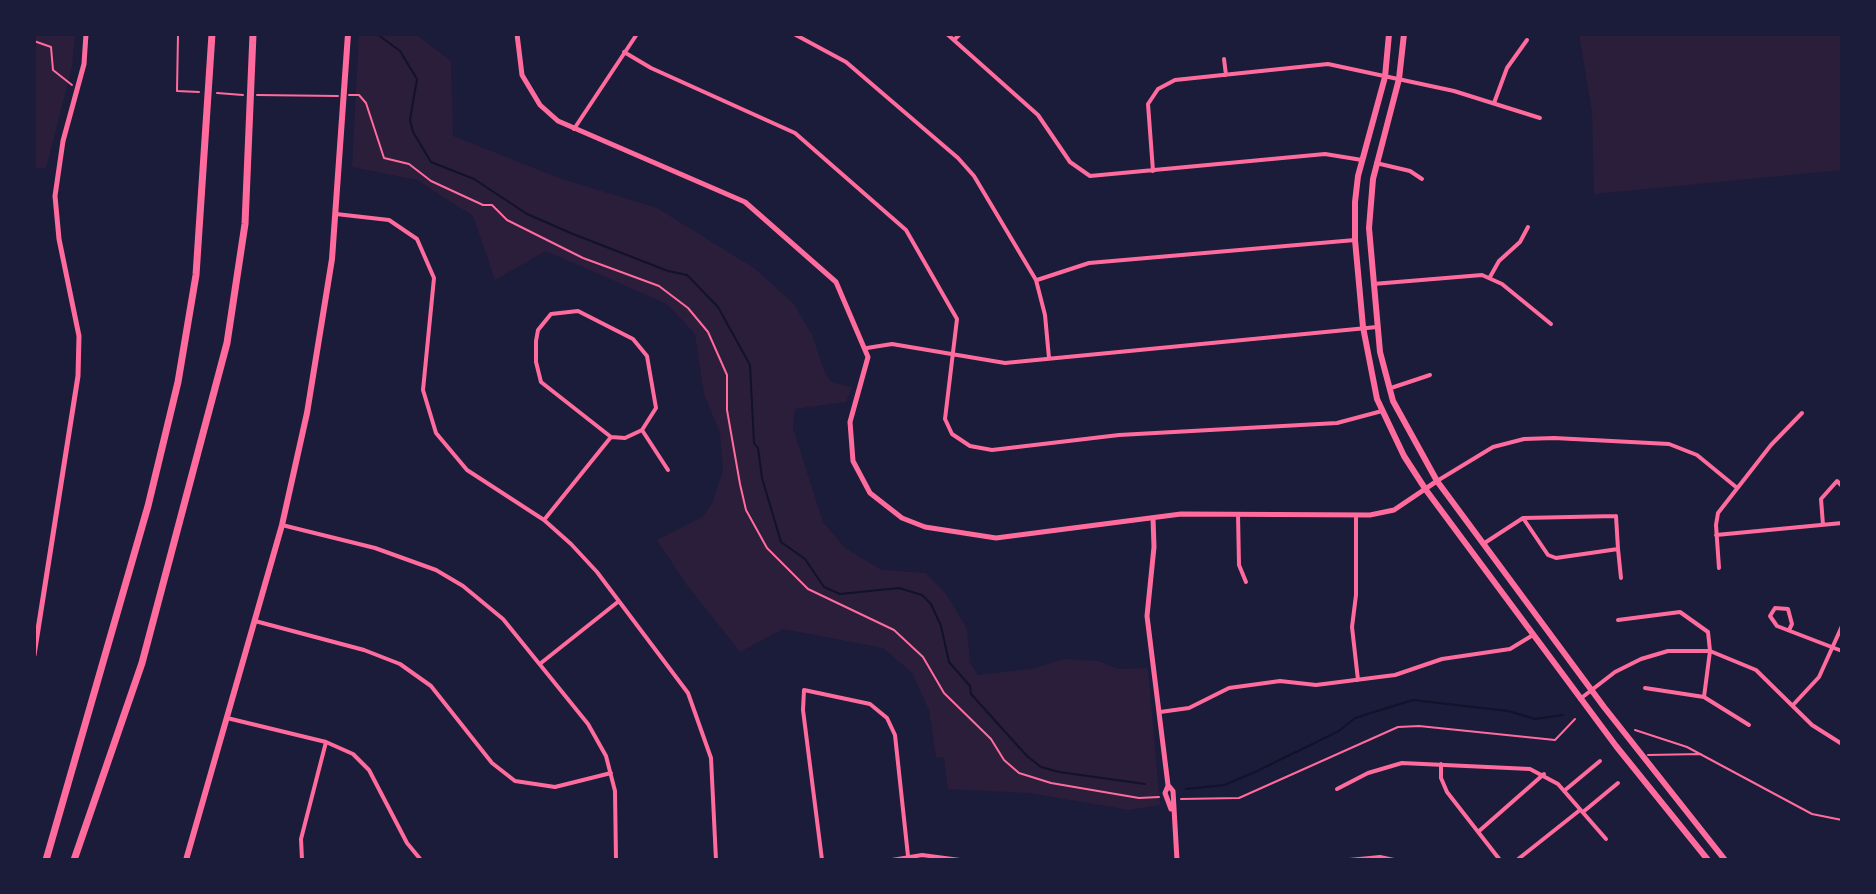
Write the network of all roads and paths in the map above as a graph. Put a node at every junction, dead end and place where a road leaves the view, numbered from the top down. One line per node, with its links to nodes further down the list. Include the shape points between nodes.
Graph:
1 (86, 34): 21 (street)
2 (178, 34): 22 (path)
3 (212, 34): 109 (highway, via 196,275 170,420)
4 (253, 34): 110 (highway, via 239,282 215,396 142,663)
5 (348, 34): 31 (main road)
6 (517, 34): 26 (street, via 527,84 548,113)
7 (637, 34): 16 (street)
8 (794, 34): 35 (street, via 846,62 958,158 985,190)
9 (947, 34): 13 (street)
10 (960, 34): 13 (street)
11 (1389, 34): 19 (main road)
12 (1404, 34): 20 (main road)
13 (954, 40): 29 (street, via 1045,123 1075,168 1099,177)
14 (1527, 40): 24 (street, via 1507,68)
15 (34, 41): 21 (path, via 51,47 53,70)
16 (624, 52): 26 (street); 41 (street, via 795,133 896,219 915,241 955,312)
17 (1224, 59): 18 (street)
18 (1226, 75): 19 (street, via 1328,64); 29 (street, via 1175,80 1151,96 1147,114)
19 (1385, 77): 20 (street); 27 (main road)
20 (1399, 79): 24 (street); 28 (main road)
21 (78, 88): 77 (street, via 55,196 79,336 78,376)
22 (177, 91)
23 (354, 95): 101 (path, via 366,103 384,158 409,164 431,181 492,205 507,220 583,258 659,286 688,308 708,332 727,375 727,410 746,510 767,548 808,589 894,630 923,657 944,693 991,739 1004,760 1019,773 1051,783)
24 (1494, 103): 25 (street)
25 (1540, 118)
26 (574, 130): 40 (street, via 745,202 836,282)
27 (1362, 160): 29 (street, via 1325,154); 33 (main road)
28 (1376, 163): 30 (street); 36 (main road, via 1369,228)
29 (1153, 171)
30 (1422, 179)
31 (336, 214): 58 (street, via 389,220 417,239 434,278 423,376 430,419 445,447 467,470); 60 (main road, via 325,312)
32 (1528, 227): 34 (street)
33 (1355, 240): 35 (street, via 1089,263); 38 (main road)
34 (1490, 277): 36 (street); 37 (street)
35 (1036, 280): 42 (street)
36 (1373, 284): 39 (main road)
37 (1551, 324)
38 (1363, 327): 39 (street); 42 (street); 45 (main road)
39 (1377, 327): 44 (main road)
40 (867, 348): 41 (street, via 892,344); 56 (street, via 868,366 848,436 853,461 870,493 902,518 925,527 996,538)
41 (954, 356): 42 (street, via 993,363); 45 (street, via 944,410 947,427 970,446 992,450 1119,435 1337,423)
42 (1049, 358)
43 (1430, 375): 44 (street)
44 (1388, 389): 50 (main road)
45 (1382, 411): 53 (main road)
46 (1802, 413): 52 (street)
47 (642, 430): 48 (street, via 625,438); 48 (street, via 654,415 657,400 641,347 578,311 551,314 536,341 541,382); 49 (street)
48 (611, 437): 58 (street)
49 (668, 470)
50 (1437, 481): 52 (street, via 1493,447 1554,438 1679,447); 53 (street); 63 (main road)
51 (1842, 486): 61 (street, via 1837,481 1821,499)
52 (1736, 487): 62 (street, via 1718,513)
53 (1426, 490): 55 (street, via 1386,513); 73 (main road)
54 (1238, 514): 55 (street); 56 (street); 67 (street, via 1239,565)
55 (1356, 515): 79 (street, via 1352,627)
56 (1153, 518): 85 (street, via 1147,616)
57 (1523, 518): 63 (street); 64 (street, via 1552,557); 64 (street, via 1616,516)
58 (544, 520): 68 (street)
59 (1842, 523): 61 (street)
60 (282, 525): 70 (main road); 78 (street, via 375,548 436,570 484,601)
61 (1823, 525): 62 (street)
62 (1716, 535): 65 (street)
63 (1483, 544): 81 (main road)
64 (1618, 549): 66 (street)
65 (1719, 568)
66 (1621, 578)
67 (1246, 582)
68 (619, 601): 78 (street); 115 (street, via 679,679 704,733 714,779)
69 (1618, 620): 75 (street, via 1680,612 1708,632)
70 (255, 621): 86 (main road); 96 (street, via 400,664 431,686 492,763 515,781 555,787)
71 (1842, 626): 74 (street)
72 (1789, 630): 72 (street, via 1771,620 1775,608 1788,609); 74 (street)
73 (1533, 635): 79 (street, via 1510,649); 83 (main road)
74 (1832, 648): 76 (street); 84 (street, via 1819,677)
75 (1710, 651): 81 (street, via 1655,654 1629,664); 82 (street); 84 (street, via 1756,670)
76 (1842, 651)
77 (34, 655)
78 (541, 663): 96 (street, via 598,739)
79 (1358, 680): 85 (street, via 1229,688 1189,708)
80 (1645, 688): 82 (street)
81 (1591, 690): 83 (street); 93 (main road)
82 (1704, 697): 88 (street)
83 (1582, 701): 124 (main road)
84 (1793, 705): 91 (street, via 1821,733)
85 (1160, 712): 119 (street)
86 (227, 718): 90 (street); 111 (main road)
87 (1575, 719): 102 (path, via 1555,740 1398,727 1239,798)
88 (1749, 725)
89 (1635, 730): 92 (path)
90 (326, 742): 112 (street, via 301,839); 113 (street, via 363,762)
91 (1842, 744)
92 (1702, 754): 93 (path); 104 (path, via 1812,814)
93 (1644, 757): 125 (main road)
94 (1600, 761): 100 (street)
95 (1441, 764): 97 (street); 99 (street, via 1382,767); 105 (street, via 1442,784)
96 (611, 773): 114 (street)
97 (1544, 774): 100 (street); 105 (street)
98 (1618, 783): 103 (street)
99 (1337, 789)
100 (1564, 791): 103 (street)
101 (1163, 797)
102 (1176, 798)
103 (1581, 811): 106 (street); 123 (street)
104 (1842, 820)
105 (1478, 832): 122 (street)
106 (1606, 839)
107 (908, 856): 108 (street); 116 (street, via 895,735 887,718 870,704 804,690); 117 (street)
108 (929, 858): 118 (street)
109 (46, 860)
110 (74, 860)
111 (186, 860)
112 (302, 860)
113 (421, 860)
114 (616, 860)
115 (716, 860)
116 (822, 860)
117 (892, 860)
118 (960, 860)
119 (1177, 860)
120 (1349, 860): 121 (street)
121 (1394, 860)
122 (1500, 860)
123 (1517, 860)
124 (1708, 860)
125 (1725, 860)

